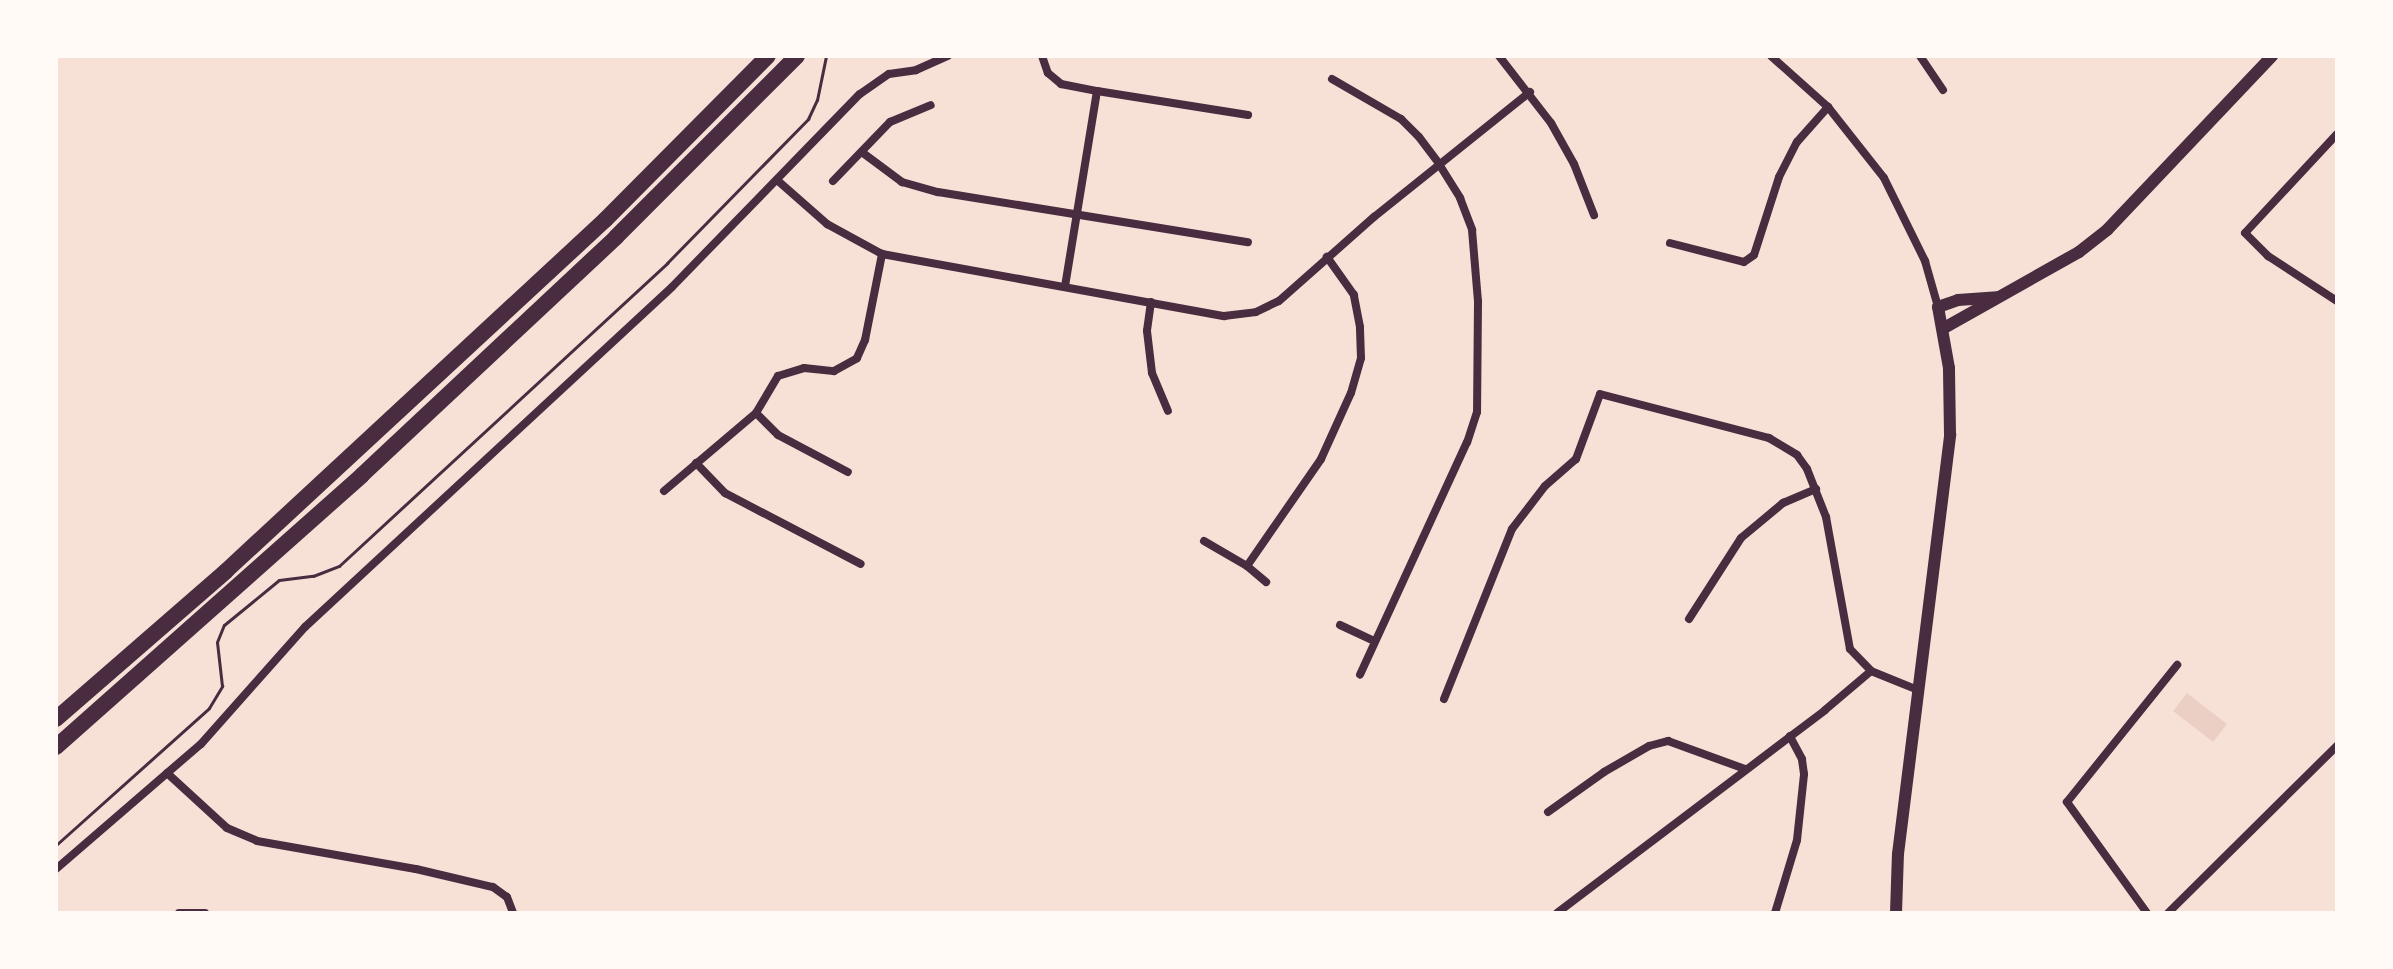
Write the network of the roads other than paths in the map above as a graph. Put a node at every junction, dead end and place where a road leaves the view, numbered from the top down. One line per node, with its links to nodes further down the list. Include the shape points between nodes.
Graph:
1 (768, 56): 51 (highway, via 605,220 226,571)
2 (797, 56): 54 (highway, via 616,237 373,464)
3 (948, 56): 19 (street, via 916,70 889,74 860,94)
4 (1042, 56): 11 (street, via 1048,73 1061,84)
5 (1499, 56): 12 (street)
6 (1771, 56): 14 (street)
7 (1920, 56): 10 (street)
8 (2272, 56): 28 (street, via 2107,230 2079,252)
9 (1332, 79): 18 (street, via 1401,119)
10 (1943, 90)
11 (1097, 91): 15 (street); 21 (street)
12 (1530, 92): 18 (street); 22 (street, via 1574,164)
13 (931, 105): 17 (street, via 890,122)
14 (1828, 107): 24 (street, via 1797,142 1779,177 1754,255 1744,262); 31 (street, via 1884,178 1925,261)
15 (1248, 115)
16 (2337, 134): 29 (street, via 2245,233 2268,256)
17 (863, 153): 20 (street); 21 (street, via 902,182 938,192)
18 (1439, 164): 26 (street); 45 (street, via 1472,230 1478,301 1477,412)
19 (777, 180): 25 (street, via 827,224); 56 (street, via 672,287 305,627 233,711)
20 (833, 181)
21 (1077, 212): 23 (street); 27 (street)
22 (1594, 215)
23 (1248, 242)
24 (1670, 243)
25 (882, 254): 27 (street); 34 (street, via 857,358 834,371 785,372 773,382)
26 (1327, 257): 30 (street, via 1279,301 1256,312 1224,316); 41 (street, via 1354,295 1361,358 1321,459)
27 (1065, 286): 30 (street)
28 (1997, 297): 31 (street); 32 (street)
29 (2337, 301)
30 (1151, 302): 33 (street, via 1147,331 1152,373)
31 (1938, 307): 32 (street)
32 (1944, 328): 49 (street, via 1950,434)
33 (1168, 411)
34 (756, 413): 35 (street); 36 (street, via 778,435)
35 (696, 463): 38 (street); 40 (street, via 725,493)
36 (848, 472)
37 (1816, 489): 43 (street, via 1783,503 1741,538); 47 (street, via 1850,649); 50 (street, via 1797,455 1777,441 1600,394 1576,459 1545,486 1512,529)
38 (664, 491)
39 (1204, 541): 41 (street)
40 (861, 564)
41 (1247, 566): 42 (street)
42 (1266, 582)
43 (1689, 619)
44 (1340, 625): 45 (street)
45 (1375, 641): 48 (street)
46 (2177, 665): 65 (street, via 2067,802)
47 (1871, 671): 49 (street); 52 (street)
48 (1360, 675)
49 (1918, 690): 64 (street)
50 (1444, 699)
51 (56, 719)
52 (1790, 736): 55 (street); 63 (street, via 1804,774 1797,840)
53 (2337, 746): 66 (street)
54 (56, 747)
55 (1745, 769): 57 (street, via 1668,741 1604,772); 62 (street)
56 (167, 773): 58 (street); 61 (street, via 227,828 257,841 493,887 507,897)
57 (1548, 812)
58 (56, 869)
59 (179, 913): 60 (street)
60 (205, 913)
61 (513, 913)
62 (1557, 913)
63 (1775, 913)
64 (1896, 913)
65 (2147, 913)
66 (2168, 913)

